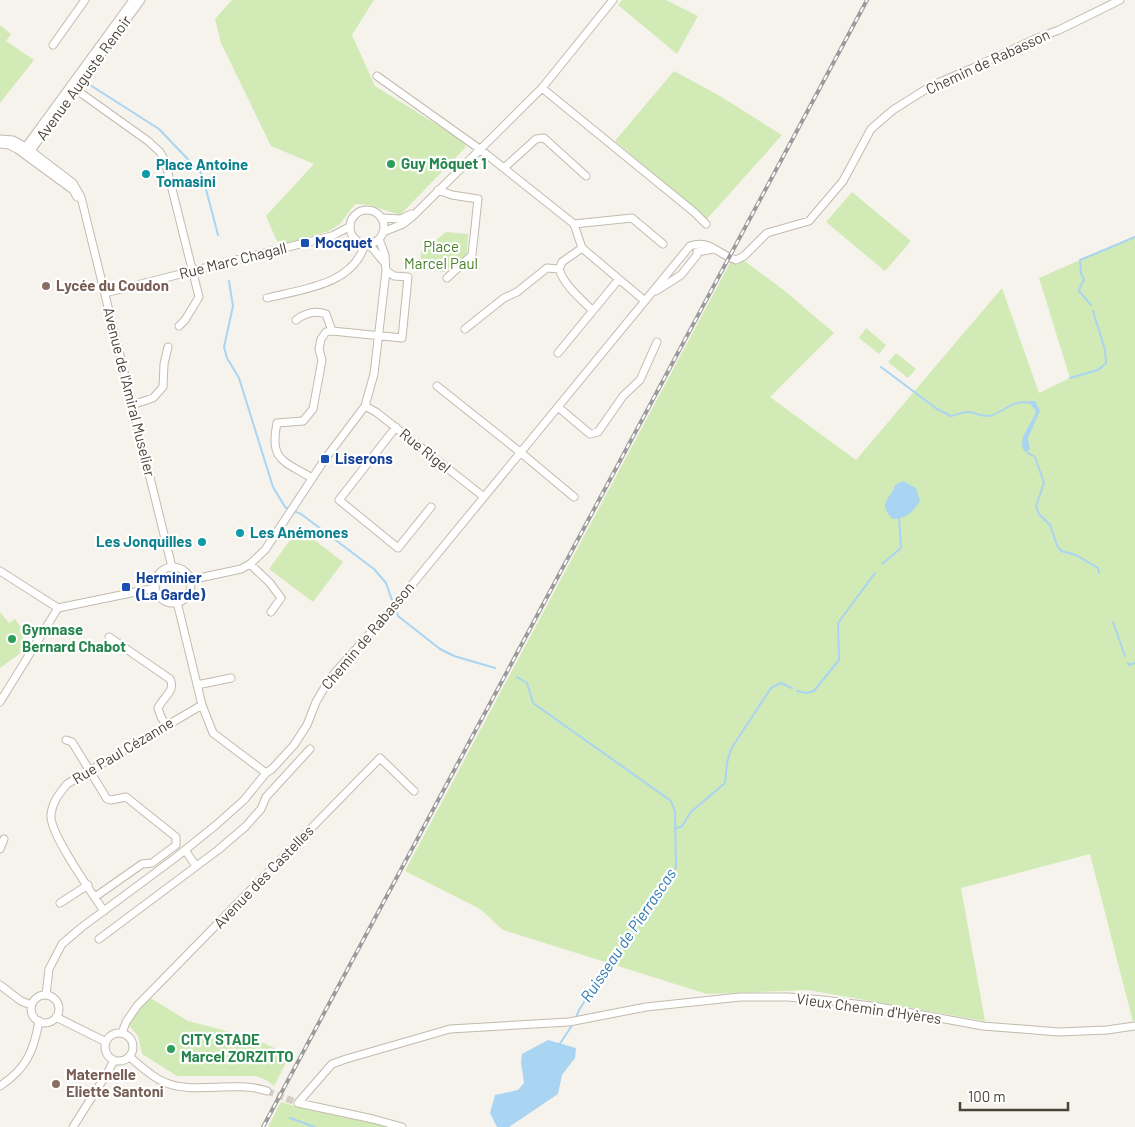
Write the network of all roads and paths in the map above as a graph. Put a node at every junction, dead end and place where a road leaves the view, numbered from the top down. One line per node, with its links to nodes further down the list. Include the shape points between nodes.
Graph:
1 (86, 0): 5 (street)
2 (613, 0): 8 (street)
3 (1120, 0): 29 (street, Chemin de Rabasson, via 931,86 893,110 871,129 843,181 809,221 767,233 736,260)
4 (135, 1): 7 (street, Avenue Auguste Renoir)
5 (53, 45)
6 (377, 76): 11 (street)
7 (73, 88): 12 (street, Avenue Auguste Renoir); 33 (street, via 160,152)
8 (542, 88): 11 (street); 19 (street)
9 (0, 139): 12 (street, via 13,140)
10 (0, 144): 12 (street)
11 (481, 150): 13 (street); 15 (street)
12 (26, 152): 36 (street, Avenue de l'Amiral Muselier, via 76,186)
13 (504, 168): 14 (street, via 536,139 544,138); 18 (street)
14 (586, 176)
15 (438, 190): 16 (street); 34 (street, via 478,199 472,255)
16 (416, 212): 17 (street, via 401,219); 21 (street, via 403,224)
17 (382, 218): 20 (street, via 370,209 360,210 352,217); 21 (street)
18 (574, 224): 26 (street, via 632,218); 28 (street)
19 (706, 224)
20 (349, 227): 22 (street, Rue Marc Chagall); 23 (street)
21 (383, 232): 24 (street)
22 (332, 236): 23 (street, Rue Marc Chagall); 33 (street, Rue Marc Chagall)
23 (352, 236): 25 (street)
24 (379, 239): 25 (street); 31 (street)
25 (367, 244): 31 (street); 37 (street, via 356,263 337,279)
26 (663, 244)
27 (690, 246): 29 (street, Chemin de Rabasson, via 706,244); 30 (street); 38 (street, Chemin de Rabasson)
28 (582, 248): 32 (street, via 562,262); 35 (street)
29 (714, 249): 30 (street)
30 (697, 252): 38 (street, Chemin de Rabasson, via 681,275)
31 (386, 268): 44 (street); 44 (street, via 394,276 408,277 402,338)
32 (559, 268): 39 (street, via 561,276); 42 (street, via 547,268)
33 (193, 270): 36 (street, Rue Marc Chagall); 41 (street, via 199,298)
34 (447, 278)
35 (619, 279): 38 (street); 39 (street)
36 (105, 293): 49 (street, Avenue de l'Amiral Muselier)
37 (267, 298)
38 (645, 301): 51 (street, Chemin de Rabasson)
39 (592, 310): 47 (street)
40 (296, 320): 43 (street, via 303,314 322,312 326,314)
41 (179, 326)
42 (465, 329)
43 (332, 331): 44 (street); 54 (street, via 326,332 321,339 322,360 314,409 304,421 277,423 274,438 275,451 282,460)
44 (378, 336): 50 (street, via 374,374)
45 (657, 342): 51 (street, via 640,380 598,432 590,434)
46 (168, 347): 49 (street, via 163,387 153,398)
47 (558, 353)
48 (437, 386): 53 (street)
49 (132, 405): 59 (street, Avenue de l'Amiral Muselier)
50 (364, 406): 52 (street, Rue Rigel); 54 (street)
51 (558, 407): 53 (street, Chemin de Rabasson)
52 (396, 427): 55 (street, Rue Rigel); 57 (street, via 339,500 398,548)
53 (520, 452): 55 (street, Chemin de Rabasson); 56 (street)
54 (312, 478): 58 (street, via 265,550)
55 (484, 497): 75 (street, Chemin de Rabasson, via 390,612 330,678 316,702 308,725 294,745)
56 (574, 497)
57 (431, 507)
58 (250, 564): 61 (street, via 229,573); 65 (street, via 281,598)
59 (172, 566): 61 (street, via 182,569); 62 (street, via 158,574)
60 (0, 571): 64 (street)
61 (190, 580): 63 (street, via 187,596)
62 (155, 588): 63 (street, via 163,600); 64 (street)
63 (177, 602): 68 (street)
64 (58, 608): 69 (street)
65 (271, 612)
66 (109, 637): 71 (street, via 170,679 170,691 158,708)
67 (232, 678): 68 (street)
68 (197, 685): 70 (street)
69 (0, 702)
70 (202, 705): 71 (street, Rue Paul Cézanne); 75 (street, via 213,733)
71 (166, 725): 74 (street, Rue Paul Cézanne)
72 (66, 740): 74 (street, via 72,742)
73 (310, 749): 80 (street, via 266,797 261,809 245,827)
74 (91, 771): 81 (street, Rue Paul Cézanne, via 67,784 55,799 50,816 56,834); 82 (street, via 107,799 126,797 176,837 176,845 152,863 142,864)
75 (266, 773): 79 (street, Chemin de Rabasson, via 244,800)
76 (414, 791): 92 (street, Avenue des Castelles, via 380,758 137,1006)
77 (4, 839): 78 (street)
78 (0, 849)
79 (185, 850): 80 (street); 84 (street, Chemin de Rabasson)
80 (196, 866): 85 (street)
81 (88, 885): 82 (street, Rue Paul Cézanne); 83 (street)
82 (95, 897): 84 (street, Rue Paul Cézanne)
83 (60, 903)
84 (104, 911): 87 (street, Chemin de Rabasson, via 62,944 49,969)
85 (99, 939)
86 (0, 985): 88 (street)
87 (46, 995): 88 (street, via 38,997); 89 (street, via 57,1004)
88 (31, 1006): 90 (street, via 33,1016)
89 (56, 1017): 90 (street, via 50,1022); 93 (street)
90 (39, 1021): 96 (street, via 28,1060)
91 (1135, 1026): 99 (street, Vieux Chemin d'Hyères, via 1059,1032 1004,1028 879,1007 788,997 740,997 646,1007 569,1022 450,1029 332,1064 298,1104)
92 (122, 1033): 93 (street, via 111,1036); 94 (street, via 133,1043)
93 (106, 1042): 95 (street, via 106,1052)
94 (130, 1057): 95 (street, via 124,1061); 97 (street, via 157,1078 173,1085 246,1086)
95 (114, 1060): 98 (street)
96 (0, 1086)
97 (266, 1090)
98 (73, 1127)
99 (402, 1127)

